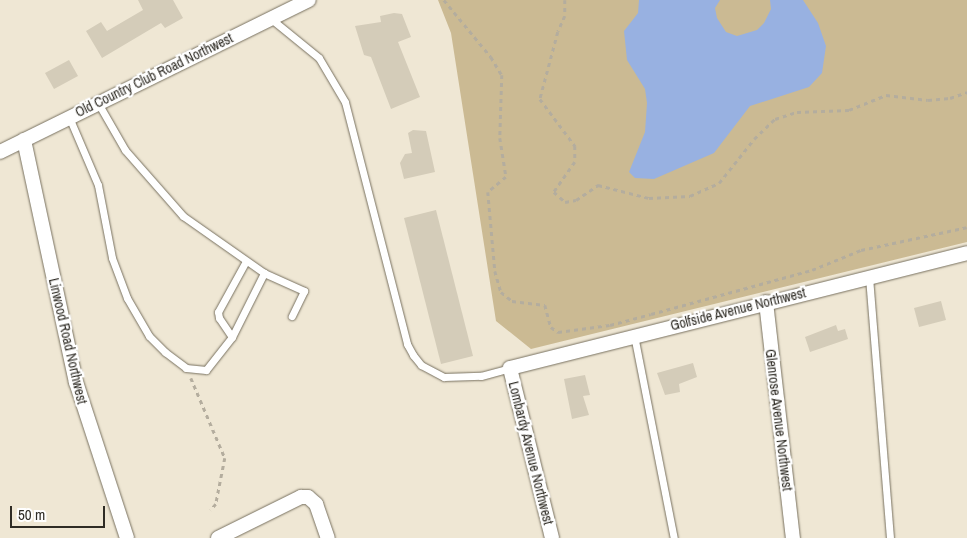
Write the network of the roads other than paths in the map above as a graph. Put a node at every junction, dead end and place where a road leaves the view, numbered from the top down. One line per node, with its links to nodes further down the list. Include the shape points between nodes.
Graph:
1 (309, 0): 2 (street, Old Country Club Road Northwest)
2 (270, 18): 3 (street, Old Country Club Road Northwest); 15 (lane, via 319,58 346,102 413,356 421,365 444,377 481,376)
3 (98, 102): 4 (street, Old Country Club Road Northwest); 8 (lane, via 125,150 164,199 201,231)
4 (69, 116): 5 (street, Old Country Club Road Northwest); 14 (lane, via 98,185 112,258 126,298 149,336 186,368 206,370)
5 (24, 140): 6 (street, Old Country Club Road Northwest); 16 (street, Linwood Road Northwest, via 76,382)
6 (0, 152)
7 (967, 253): 10 (street, Golfside Avenue Northwest)
8 (246, 262): 9 (lane); 14 (lane, via 218,312)
9 (264, 273): 12 (lane, via 304,291); 14 (lane)
10 (869, 277): 11 (street, Golfside Avenue Northwest); 22 (lane)
11 (766, 302): 13 (street, Golfside Avenue Northwest); 21 (street, Glenrose Avenue Northwest)
12 (292, 316)
13 (634, 335): 15 (street, Golfside Avenue Northwest); 20 (lane)
14 (232, 337)
15 (510, 368): 19 (street, Lombardy Avenue Northwest)
16 (127, 538)
17 (218, 538): 18 (street, via 302,497 308,497 316,504)
18 (328, 538)
19 (552, 538)
20 (674, 538)
21 (793, 538)
22 (890, 538)

